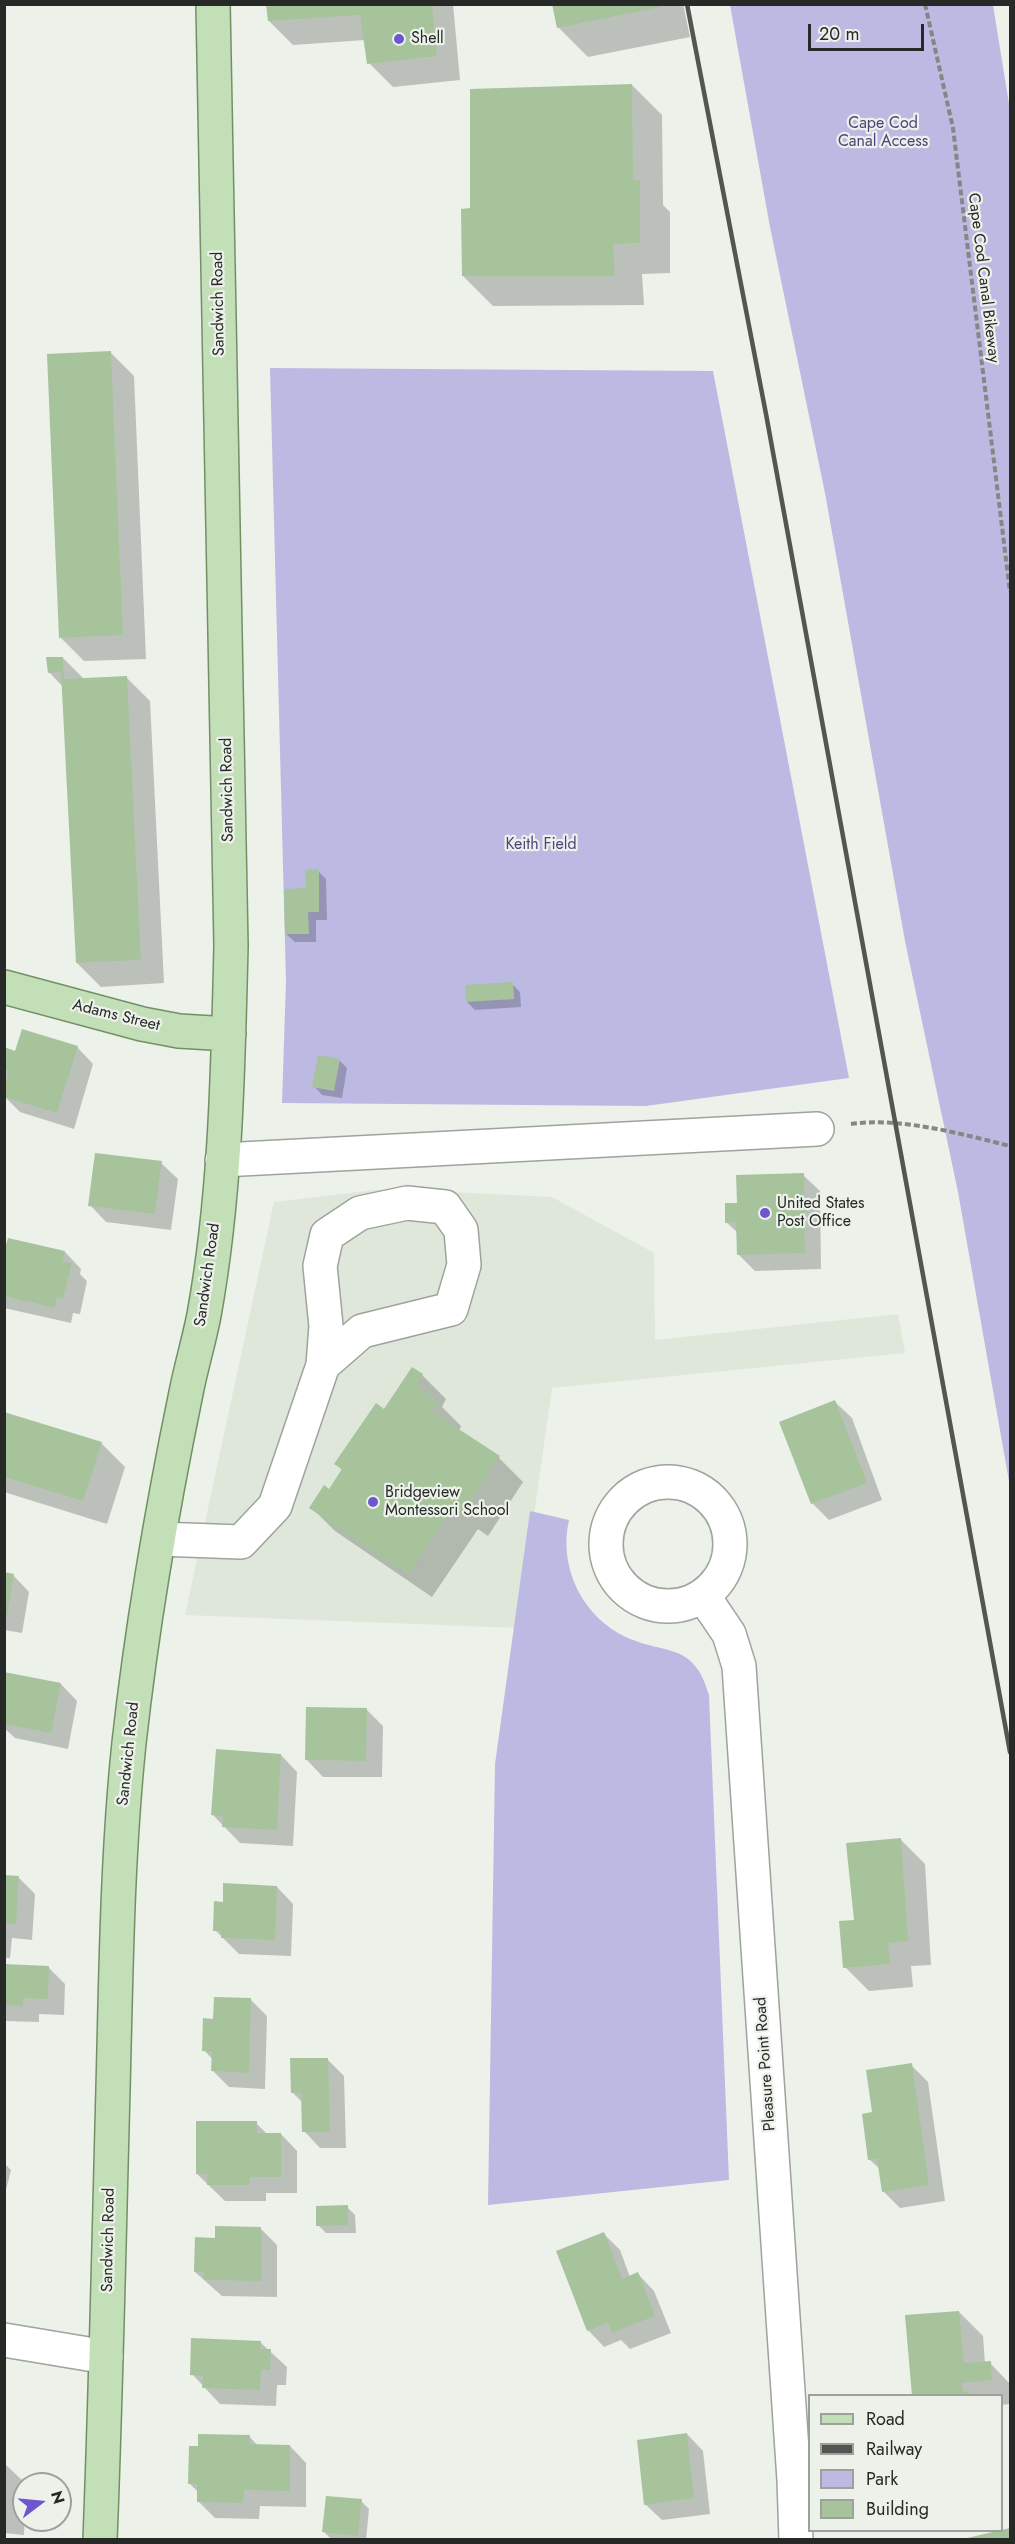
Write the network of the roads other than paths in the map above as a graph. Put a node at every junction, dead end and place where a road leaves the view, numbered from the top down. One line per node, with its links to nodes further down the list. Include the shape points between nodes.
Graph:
1 (213, 4): 3 (main road, Sandwich Road, via 231,946)
2 (4, 987): 3 (main road, Adams Street, via 142,1024)
3 (229, 1034): 5 (main road, Sandwich Road)
4 (818, 1129): 5 (street)
5 (222, 1160): 7 (main road, Sandwich Road, via 204,1313)
6 (323, 1365): 6 (street, via 362,1331 451,1309 464,1265 461,1230 445,1207 407,1203 360,1213 327,1235 320,1266 326,1326); 7 (street, via 275,1506 241,1542)
7 (159, 1539): 10 (main road, Sandwich Road, via 141,1649 121,1849)
8 (704, 1597): 12 (street, Pleasure Point Road, via 729,1634 739,1666)
9 (4, 2340): 10 (street)
10 (106, 2357): 11 (main road, Sandwich Road)
11 (100, 2540)
12 (795, 2540)

